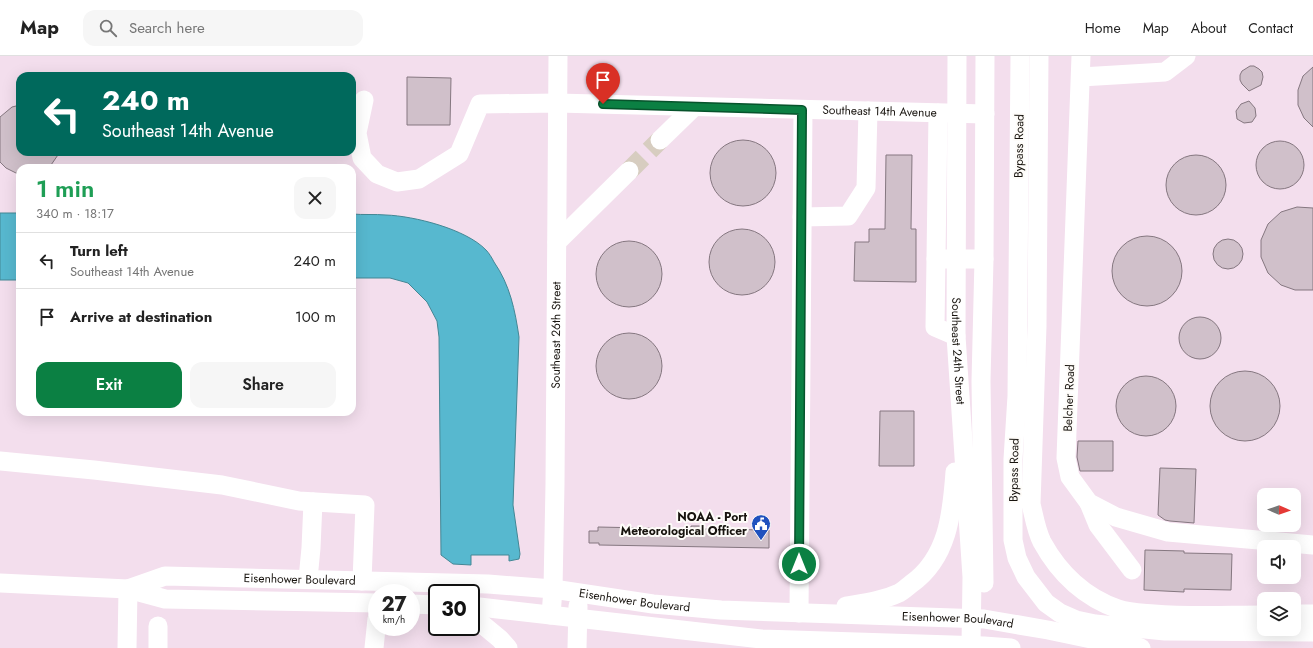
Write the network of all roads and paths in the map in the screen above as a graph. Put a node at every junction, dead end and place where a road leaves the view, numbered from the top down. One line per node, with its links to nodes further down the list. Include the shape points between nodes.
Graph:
1 (558, 56): 10 (street, Southeast 26th Street)
2 (956, 56): 14 (street, Southeast 24th Street)
3 (985, 56): 15 (street, Southeast 24th Street)
4 (1020, 56): 49 (street, Bypass Road, via 1013,540 1026,577 1046,603 1060,613 1095,624 1165,631)
5 (1039, 56): 44 (street, via 1037,326 1031,504 1036,526 1042,541 1062,572 1076,586 1118,609 1169,616)
6 (1081, 56): 8 (street, Belcher Road)
7 (1186, 56): 8 (street, via 1165,72)
8 (1081, 76): 27 (street, Belcher Road, via 1066,458 1070,477)
9 (364, 100): 10 (street, Southeast 14th Avenue, via 357,133 362,158 377,174 397,182 419,179 459,154 480,104)
10 (557, 103): 11 (street, Southeast 14th Avenue); 19 (street, Southeast 26th Street)
11 (694, 107): 12 (street, Southeast 14th Avenue); 16 (street)
12 (802, 110): 13 (street, Southeast 14th Avenue); 18 (street)
13 (868, 112): 14 (street, Southeast 14th Avenue); 18 (street, via 866,188 848,216)
14 (947, 113): 15 (street, Southeast 14th Avenue); 20 (street); 21 (street, Southeast 24th Street)
15 (985, 114): 22 (street, Southeast 24th Street)
16 (660, 140)
17 (629, 171): 19 (street)
18 (802, 217): 40 (street)
19 (557, 242): 36 (street, Southeast 26th Street)
20 (936, 259): 21 (street); 23 (street, via 935,327)
21 (956, 259): 22 (street); 23 (street, Southeast 24th Street)
22 (984, 259): 46 (street, Southeast 24th Street)
23 (956, 336): 24 (street, Southeast 24th Street)
24 (960, 402): 40 (street, via 954,496 944,543 932,564 919,579 894,595 875,602); 46 (street, Southeast 24th Street, via 972,577)
25 (0, 461): 26 (street, via 222,485)
26 (313, 502): 30 (street); 32 (street, via 365,506)
27 (1089, 503): 28 (street, Belcher Road, via 1116,517 1168,532); 29 (street, via 1098,524)
28 (1313, 545)
29 (1132, 570)
30 (308, 580): 33 (street, Eisenhower Boulevard); 35 (street, Eisenhower Boulevard, via 165,576)
31 (0, 583): 35 (street, Eisenhower Boulevard)
32 (373, 584)
33 (368, 585)
34 (420, 585): 36 (street, Eisenhower Boulevard, via 488,584)
35 (128, 589): 38 (street, Eisenhower Boulevard, via 165,599); 53 (street)
36 (553, 589): 37 (street, Eisenhower Boulevard); 43 (street, Southeast 26th Street)
37 (579, 593): 40 (street, Eisenhower Boulevard, via 653,604); 45 (street)
38 (368, 603)
39 (480, 607): 43 (street, Eisenhower Boulevard)
40 (799, 613): 46 (street, Eisenhower Boulevard)
41 (1301, 614): 42 (street)
42 (1313, 614)
43 (551, 615): 45 (street, Eisenhower Boulevard)
44 (1257, 615)
45 (577, 618): 51 (street, Eisenhower Boulevard); 57 (street)
46 (978, 619): 52 (street, Southeast 24th Street); 59 (street, Eisenhower Boulevard, via 1101,641 1128,643)
47 (480, 622): 56 (street)
48 (158, 626): 54 (street)
49 (1313, 632)
50 (375, 636): 55 (street)
51 (736, 643): 52 (street, Eisenhower Boulevard, via 824,642)
52 (978, 646): 58 (street, Eisenhower Boulevard)
53 (127, 648)
54 (158, 648)
55 (374, 648)
56 (508, 648)
57 (577, 648)
58 (1011, 648)
59 (1141, 648)

